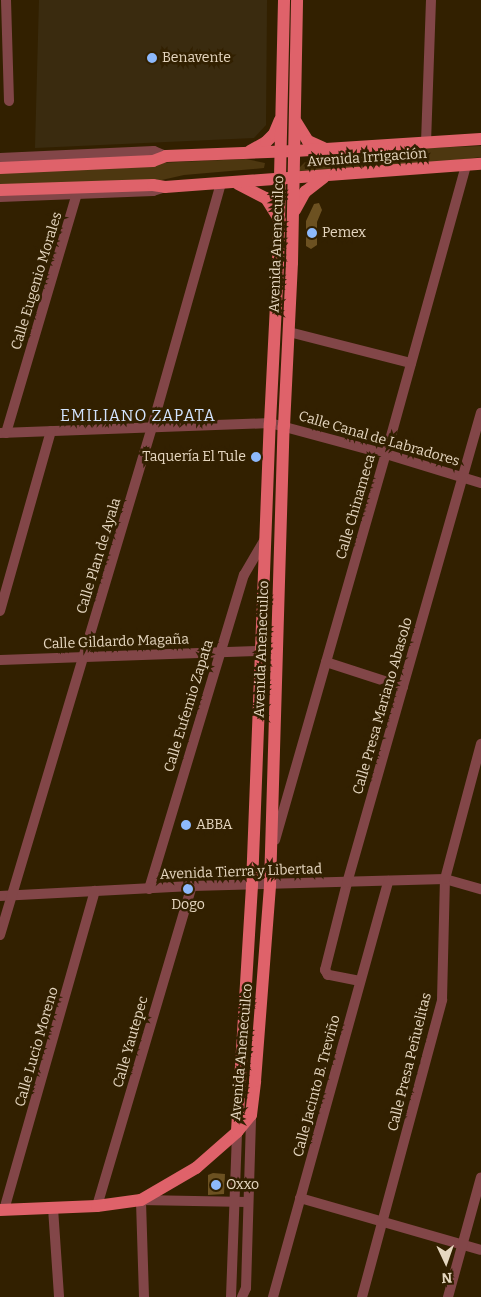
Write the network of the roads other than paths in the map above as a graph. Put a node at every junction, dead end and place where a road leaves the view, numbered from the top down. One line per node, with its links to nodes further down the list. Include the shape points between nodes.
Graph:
1 (6, 0): 5 (street)
2 (284, 0): 7 (main road, Avenida Anenecuilco)
3 (297, 0): 8 (main road, Avenida Anenecuilco)
4 (431, 0): 10 (street)
5 (4, 70): 6 (street)
6 (9, 101)
7 (281, 118): 12 (main road, Avenida Anenecuilco); 13 (main road, via 274,134)
8 (296, 122): 11 (main road, via 308,141); 12 (main road, Avenida Anenecuilco)
9 (481, 139): 10 (main road, Avenida Irrigación)
10 (426, 143): 11 (main road, Avenida Irrigación)
11 (326, 149): 12 (main road, Avenida Irrigación)
12 (288, 152): 13 (main road, Avenida Irrigación); 20 (main road, Avenida Anenecuilco); 21 (main road, Avenida Anenecuilco)
13 (246, 153): 14 (main road, Avenida Irrigación)
14 (166, 156): 15 (street, Avenida Irrigación, via 154,151); 18 (main road, Avenida Irrigación, via 153,161)
15 (0, 158)
16 (481, 164): 17 (main road, Avenida Irrigación)
17 (466, 166): 19 (main road, Avenida Irrigación); 29 (street, Calle Chinameca)
18 (0, 168)
19 (326, 176): 20 (main road, Avenida Irrigación); 26 (main road, via 305,192)
20 (294, 178): 21 (main road, Avenida Irrigación); 26 (main road, Avenida Anenecuilco)
21 (281, 179): 22 (main road, Avenida Irrigación); 27 (main road, Avenida Anenecuilco)
22 (227, 183): 24 (main road, Avenida Irrigación); 27 (main road, via 266,198); 33 (street, Calle Plan de Ayala)
23 (0, 190): 24 (main road, Avenida Irrigación)
24 (74, 191): 25 (street, Avenida Irrigación); 35 (street, Calle Eugenio Morales)
25 (0, 197)
26 (293, 214): 28 (main road, Avenida Anenecuilco)
27 (280, 220): 31 (main road, Avenida Anenecuilco)
28 (289, 332): 29 (street); 32 (main road, Avenida Anenecuilco)
29 (411, 363): 36 (street, Calle Chinameca)
30 (481, 413): 37 (street, Calle Presa Mariano Abasolo)
31 (270, 423): 32 (street, Calle Canal de Labradores); 33 (street, Calle Canal de Labradores); 39 (main road, Avenida Anenecuilco)
32 (284, 426): 36 (street, Calle Canal de Labradores); 48 (main road, Avenida Anenecuilco)
33 (152, 427): 34 (street, Calle Canal de Labradores); 43 (street, Calle Plan de Ayala)
34 (51, 431): 35 (street, Calle Canal de Labradores); 40 (street)
35 (3, 433)
36 (386, 454): 37 (street, Calle Canal de Labradores); 45 (street, Calle Chinameca)
37 (463, 478): 38 (street, Calle Canal de Labradores); 46 (street, Calle Presa Mariano Abasolo)
38 (481, 483)
39 (266, 536): 41 (street, Calle Eufemio Zapata, via 244,575); 42 (main road, Avenida Anenecuilco)
40 (0, 611)
41 (220, 652): 42 (street, Calle Gildardo Magaña); 43 (street, Calle Gildardo Magaña); 55 (street, Calle Eufemio Zapata)
42 (262, 652): 52 (main road, Avenida Anenecuilco)
43 (84, 656): 44 (street, Calle Gildardo Magaña); 58 (street, Calle Plan de Ayala)
44 (0, 660)
45 (326, 662): 46 (street); 48 (street, Calle Chinameca)
46 (403, 687): 51 (street, Calle Presa Mariano Abasolo)
47 (481, 744): 49 (street, Calle Presa Peñuelitas)
48 (270, 855): 53 (main road, Avenida Anenecuilco)
49 (445, 879): 50 (street, Avenida Tierra y Libertad); 56 (street, Avenida Tierra y Libertad); 72 (street, Calle Presa Peñuelitas, via 442,1000)
50 (388, 882): 51 (street, Avenida Tierra y Libertad); 61 (street, Calle Jacinto B. Treviño)
51 (347, 883): 53 (street, Avenida Tierra y Libertad); 61 (street, Calle Presa Mariano Abasolo, via 325,970 328,974)
52 (252, 884): 53 (street, Avenida Tierra y Libertad); 54 (street, Avenida Tierra y Libertad); 63 (main road, Avenida Anenecuilco)
53 (270, 884): 62 (main road, Avenida Anenecuilco)
54 (192, 886): 55 (street, Avenida Tierra y Libertad); 69 (street, Calle Yautepec)
55 (149, 888): 57 (street, Avenida Tierra y Libertad)
56 (481, 889)
57 (95, 891): 58 (street, Avenida Tierra y Libertad); 71 (street, Calle Lucio Moreno)
58 (12, 895): 59 (street, Avenida Tierra y Libertad); 60 (street, Calle Plan de Ayala)
59 (0, 896)
60 (0, 935)
61 (360, 981): 65 (street, Calle Jacinto B. Treviño)
62 (251, 1115): 63 (main road); 68 (street, Avenida Anenecuilco)
63 (238, 1132): 66 (main road, via 196,1168); 67 (street, Avenida Anenecuilco)
64 (481, 1177): 73 (street)
65 (300, 1198): 72 (street); 79 (street, Calle Jacinto B. Treviño)
66 (141, 1200): 67 (street); 69 (main road); 76 (street)
67 (233, 1202): 68 (street); 77 (street, Avenida Anenecuilco)
68 (247, 1202): 78 (street, Avenida Anenecuilco, via 246,1288)
69 (97, 1206): 70 (main road)
70 (53, 1208): 71 (main road); 75 (street)
71 (2, 1210)
72 (382, 1221): 73 (street); 80 (street, Calle Presa Peñuelitas)
73 (462, 1245): 74 (street); 81 (street)
74 (481, 1250)
75 (59, 1297)
76 (144, 1297)
77 (231, 1297)
78 (242, 1297)
79 (273, 1297)
80 (362, 1297)
81 (448, 1297)

